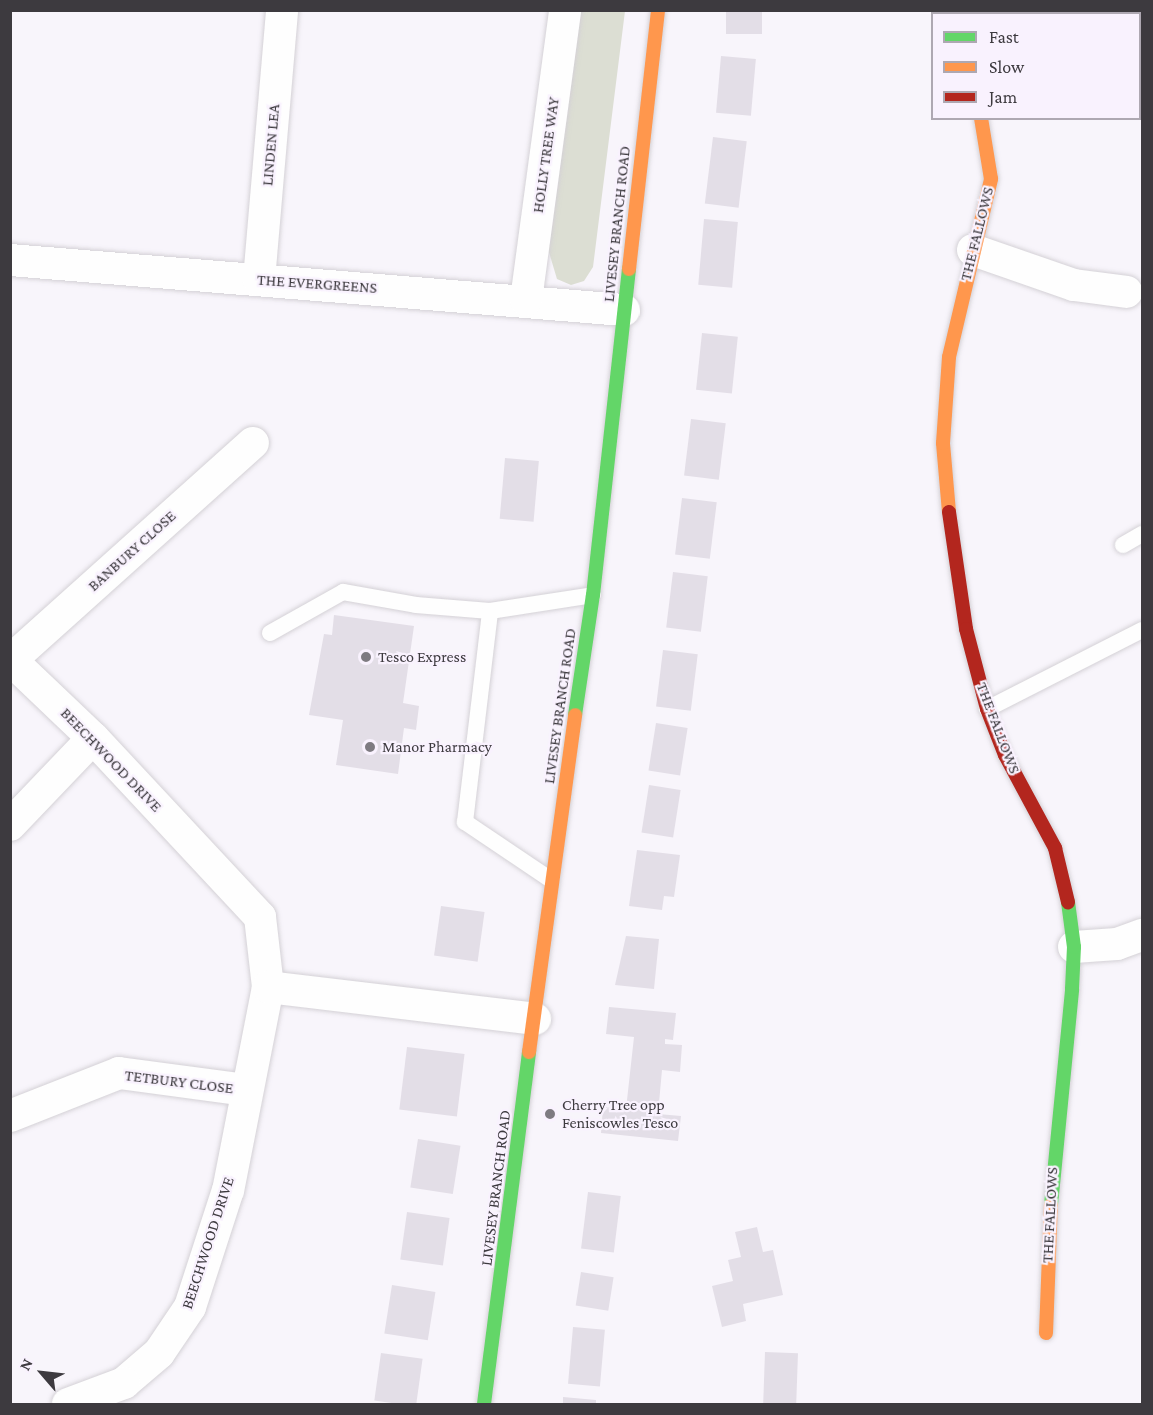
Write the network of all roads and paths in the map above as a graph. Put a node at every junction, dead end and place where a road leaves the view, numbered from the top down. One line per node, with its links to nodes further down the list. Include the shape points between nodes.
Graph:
1 (273, 10): 4 (street)
2 (565, 10): 10 (street, HOLLY TREE WAY)
3 (658, 10): 11 (main road, LIVESEY BRANCH ROAD)
4 (282, 11): 8 (street, LINDEN LEA)
5 (981, 120): 6 (main road, THE FALLOWS, via 991,179)
6 (973, 250): 9 (street, via 1074,285); 20 (main road, THE FALLOWS, via 950,357 943,443 945,487 966,629)
7 (10, 260): 8 (street, THE EVERGREENS)
8 (259, 280): 10 (street, THE EVERGREENS)
9 (1127, 292)
10 (526, 300): 11 (street, THE EVERGREENS)
11 (624, 310): 15 (main road, LIVESEY BRANCH ROAD)
12 (253, 443): 19 (street, BANBURY CLOSE)
13 (1143, 534): 14 (lane)
14 (1123, 545)
15 (593, 596): 16 (lane); 23 (main road, LIVESEY BRANCH ROAD)
16 (490, 611): 18 (lane, via 416,605 342,592); 23 (lane, via 465,822)
17 (1143, 630): 20 (lane)
18 (270, 633)
19 (11, 659): 21 (street, BEECHWOOD DRIVE)
20 (987, 709): 25 (main road, THE FALLOWS, via 1005,755 1063,869)
21 (93, 738): 22 (street); 26 (street, BEECHWOOD DRIVE, via 260,917)
22 (10, 825)
23 (551, 880): 27 (main road, LIVESEY BRANCH ROAD)
24 (1143, 935): 25 (street, via 1117,944)
25 (1074, 947): 30 (main road, THE FALLOWS, via 1052,1163)
26 (268, 987): 27 (street); 28 (street, BEECHWOOD DRIVE)
27 (535, 1019): 32 (main road, LIVESEY BRANCH ROAD)
28 (247, 1090): 29 (street, TETBURY CLOSE, via 119,1073); 31 (street, BEECHWOOD DRIVE, via 228,1190 190,1306 159,1353 124,1383)
29 (10, 1116)
30 (1046, 1333)
31 (68, 1404)
32 (484, 1404)

